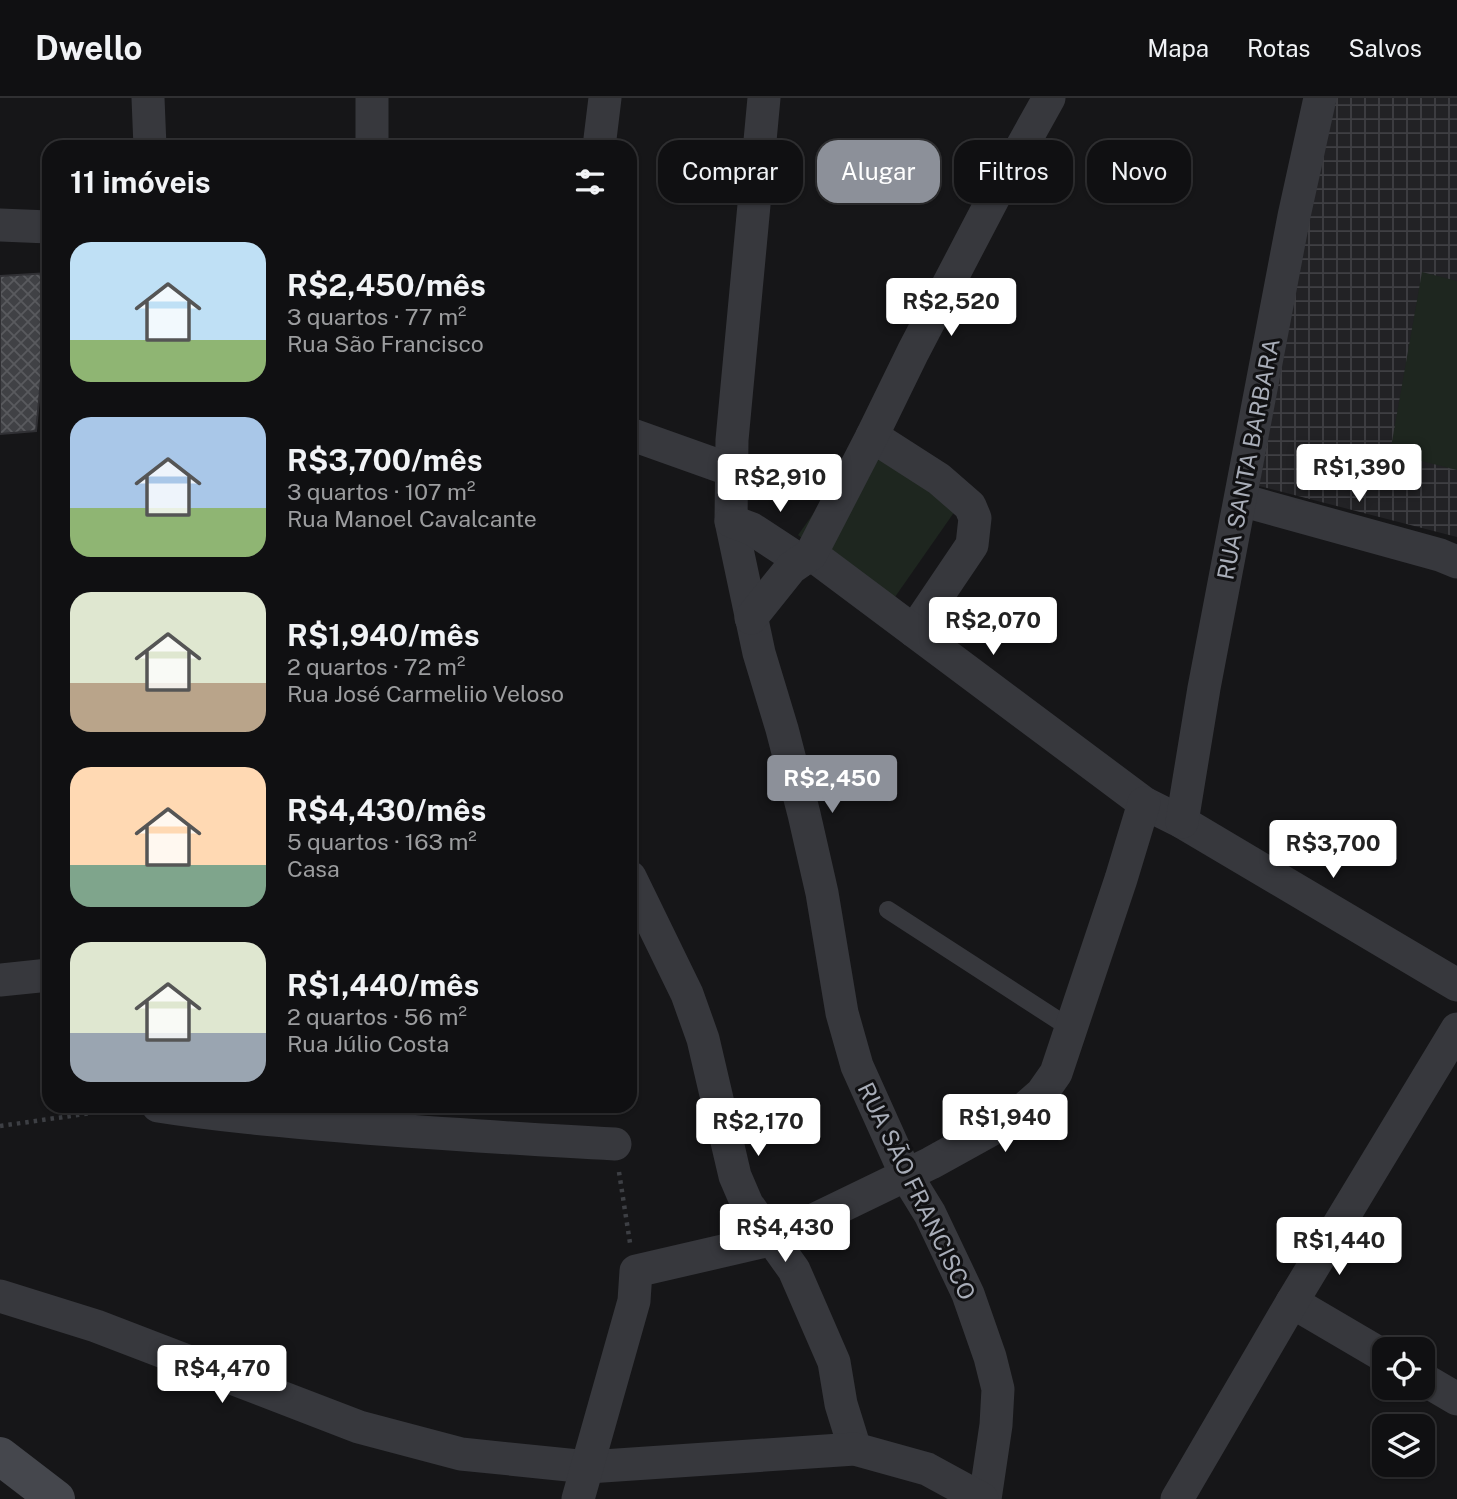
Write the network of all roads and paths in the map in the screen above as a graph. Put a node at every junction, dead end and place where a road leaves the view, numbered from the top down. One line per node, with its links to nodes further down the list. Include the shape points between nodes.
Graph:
1 (148, 98): 7 (street)
2 (372, 98): 8 (street)
3 (605, 98): 9 (street)
4 (764, 98): 14 (street, RUA SÃO FRANCISCO)
5 (1049, 98): 13 (street)
6 (1320, 98): 15 (street, RUA SANTA BARBARA)
7 (150, 140)
8 (372, 140)
9 (600, 140)
10 (0, 225): 11 (street)
11 (42, 227)
12 (637, 436): 14 (street)
13 (872, 436): 17 (street); 20 (street, via 939,480 970,506 975,518 972,545)
14 (731, 470): 16 (street, RUA SÃO FRANCISCO)
15 (1241, 500): 18 (street); 22 (street, RUA SANTA BARBARA)
16 (731, 520): 17 (street); 19 (street, RUA SÃO FRANCISCO)
17 (806, 557): 19 (street, via 791,568); 20 (street)
18 (1457, 562)
19 (751, 618): 34 (street, RUA SÃO FRANCISCO, via 804,814 842,1013 857,1066)
20 (914, 631): 21 (street)
21 (1144, 803): 22 (street); 28 (street)
22 (1182, 822): 27 (street)
23 (637, 891): 35 (street, via 687,994 703,1039 735,1176 747,1204)
24 (888, 910): 28 (lane)
25 (42, 976): 26 (street)
26 (0, 980)
27 (1457, 985)
28 (1070, 1028): 34 (street, via 1056,1073 1042,1093 1016,1116)
29 (1457, 1029): 38 (street)
30 (99, 1113): 32 (path)
31 (195, 1113): 33 (street)
32 (0, 1126)
33 (615, 1144): 36 (path)
34 (906, 1175): 35 (street); 47 (street, RUA SÃO FRANCISCO, via 968,1294 998,1389)
35 (774, 1239): 36 (street); 42 (street, via 794,1270 834,1362)
36 (635, 1271): 44 (street, via 634,1301)
37 (0, 1296): 44 (street, via 96,1326 359,1427 461,1454)
38 (1292, 1302): 39 (street); 48 (street)
39 (1372, 1349)
40 (1435, 1386): 41 (street)
41 (1457, 1399)
42 (855, 1449): 44 (street); 47 (street, via 927,1469)
43 (0, 1456): 45 (main road)
44 (588, 1467): 46 (street)
45 (57, 1499)
46 (578, 1499)
47 (983, 1499)
48 (1177, 1499)

